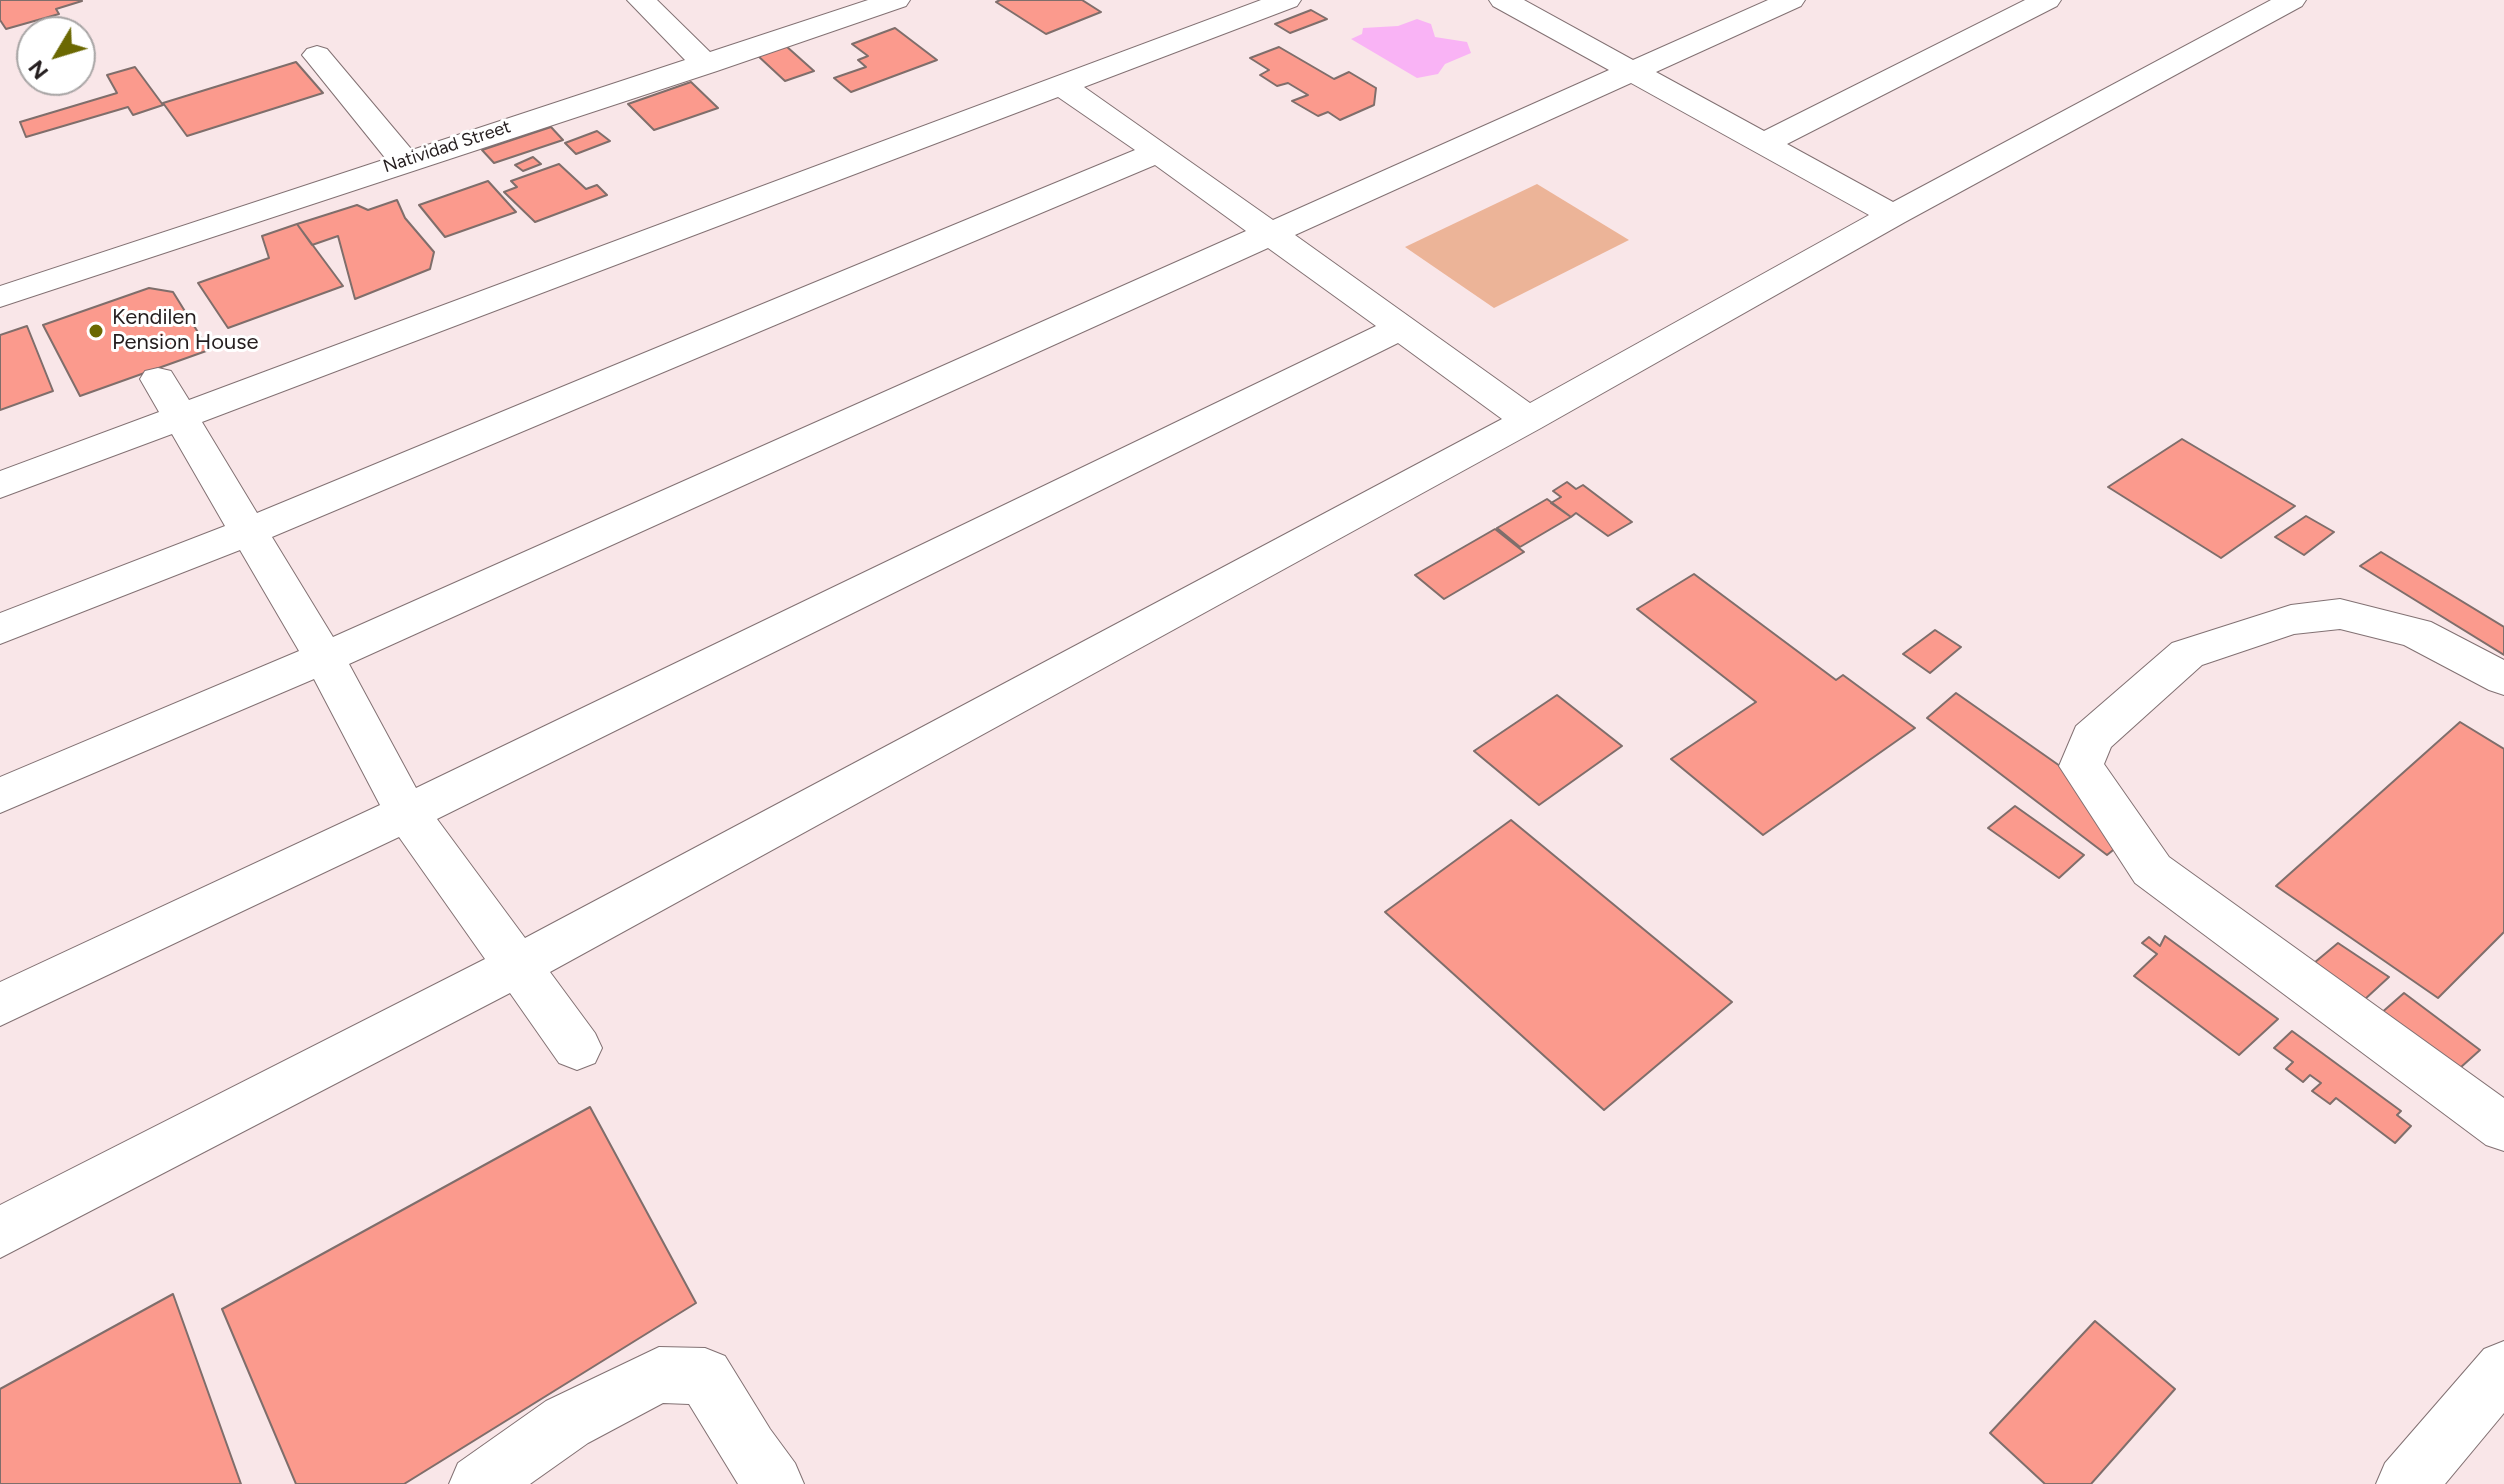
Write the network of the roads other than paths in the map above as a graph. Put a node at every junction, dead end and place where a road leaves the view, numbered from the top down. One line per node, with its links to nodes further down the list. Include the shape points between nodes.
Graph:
1 (641, 0): 9 (street)
2 (896, 0): 9 (street, Natividad Street)
3 (1287, 0): 11 (street)
4 (1791, 0): 10 (street)
5 (2047, 0): 12 (street)
6 (2292, 0): 15 (street)
7 (1511, 1): 10 (street)
8 (317, 55): 14 (street)
9 (707, 65): 14 (street, Natividad Street)
10 (1636, 72): 12 (street); 16 (street)
11 (1061, 85): 13 (street); 20 (street)
12 (1763, 144): 15 (street)
13 (1158, 152): 16 (street); 23 (street)
14 (404, 161): 17 (street, Natividad Street)
15 (1893, 215): 21 (street)
16 (1267, 234): 18 (street); 25 (street)
17 (0, 297)
18 (1400, 328): 21 (street); 28 (street)
19 (158, 379): 20 (street)
20 (182, 418): 22 (street); 23 (street)
21 (1528, 420): 29 (street)
22 (0, 485)
23 (250, 531): 24 (street); 25 (street)
24 (0, 629)
25 (324, 658): 27 (street); 28 (street)
26 (2504, 679): 32 (street, via 2416,633 2340,614 2291,620 2187,654 2092,738 2081,766 2152,870)
27 (0, 796)
28 (407, 813): 29 (street); 30 (street)
29 (519, 965): 31 (street); 33 (street)
30 (0, 1005)
31 (577, 1048)
32 (2504, 1128)
33 (0, 1233)
34 (2504, 1369): 37 (street)
35 (479, 1484): 36 (street, via 567,1422 659,1375 705,1376)
36 (774, 1484)
37 (2406, 1484)

